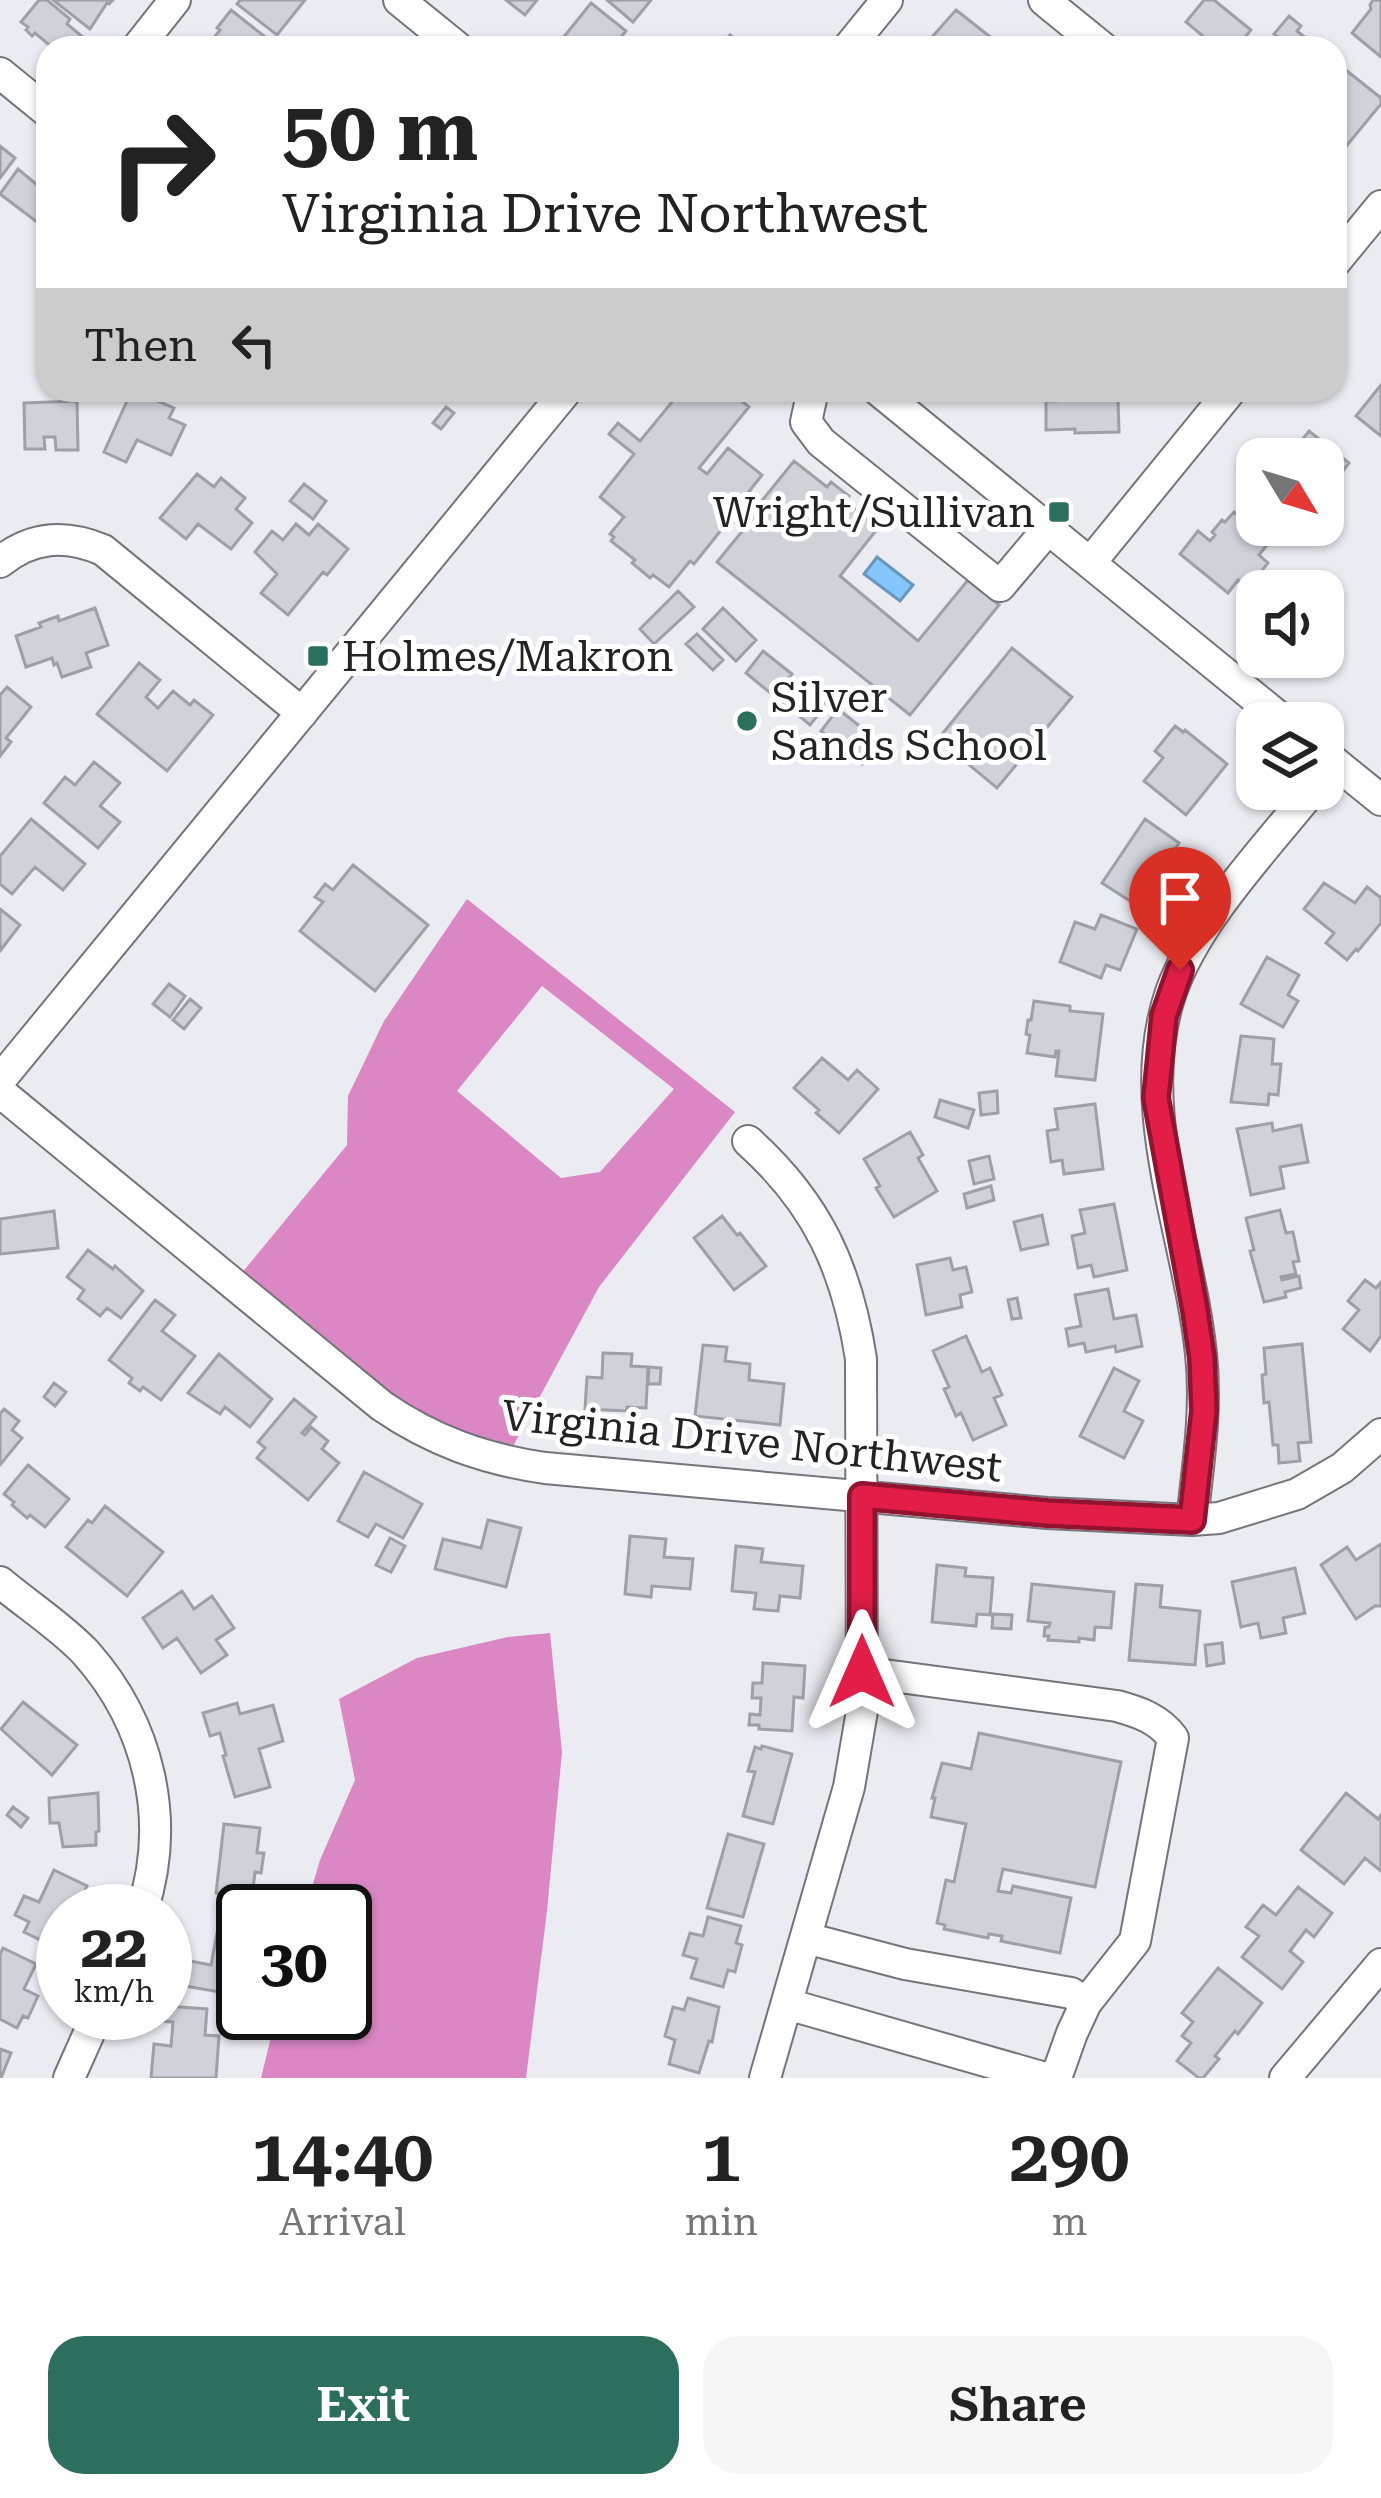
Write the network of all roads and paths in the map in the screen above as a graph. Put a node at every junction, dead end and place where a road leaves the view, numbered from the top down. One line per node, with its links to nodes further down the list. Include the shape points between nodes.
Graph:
1 (176, 0): 5 (street)
2 (399, 0): 6 (street)
3 (887, 0): 7 (street)
4 (1044, 0): 8 (street)
5 (147, 36)
6 (443, 36)
7 (858, 36)
8 (1088, 36)
9 (0, 73): 10 (street)
10 (36, 102)
11 (1381, 206): 12 (street)
12 (1347, 241)
13 (557, 402): 21 (street)
14 (810, 402): 17 (street, via 806,422 821,442 1000,586)
15 (893, 402): 17 (street)
16 (1221, 402): 19 (street)
17 (1048, 529): 19 (street)
18 (0, 562): 21 (street, via 50,538 103,550)
19 (1090, 563): 20 (street)
20 (1260, 702)
21 (302, 712): 25 (street)
22 (1344, 775): 23 (street)
23 (1381, 800)
24 (1296, 810): 30 (street, via 1204,926 1164,1016 1156,1098 1202,1358)
25 (0, 1080)
26 (0, 1092): 29 (street, Virginia Drive Northwest, via 382,1406 428,1435 527,1466)
27 (748, 1142): 29 (street, via 802,1198 842,1273 861,1359)
28 (1381, 1433): 30 (street, Virginia Drive Northwest, via 1297,1494)
29 (862, 1496): 30 (street, Virginia Drive Northwest); 32 (street)
30 (1192, 1520)
31 (8, 1600): 33 (street, via 85,1652 126,1711 157,1815)
32 (862, 1672): 34 (street, via 849,1787); 36 (street, via 1118,1706 1173,1738 1135,1941)
33 (150, 1884)
34 (806, 1938): 36 (street, via 1071,1993); 37 (street)
35 (1381, 1964): 44 (street)
36 (1086, 2003): 43 (street)
37 (787, 2004): 39 (street); 41 (street)
38 (86, 2040): 40 (street)
39 (966, 2067): 42 (street)
40 (69, 2078)
41 (765, 2078)
42 (1045, 2078)
43 (1056, 2078)
44 (1286, 2078)

